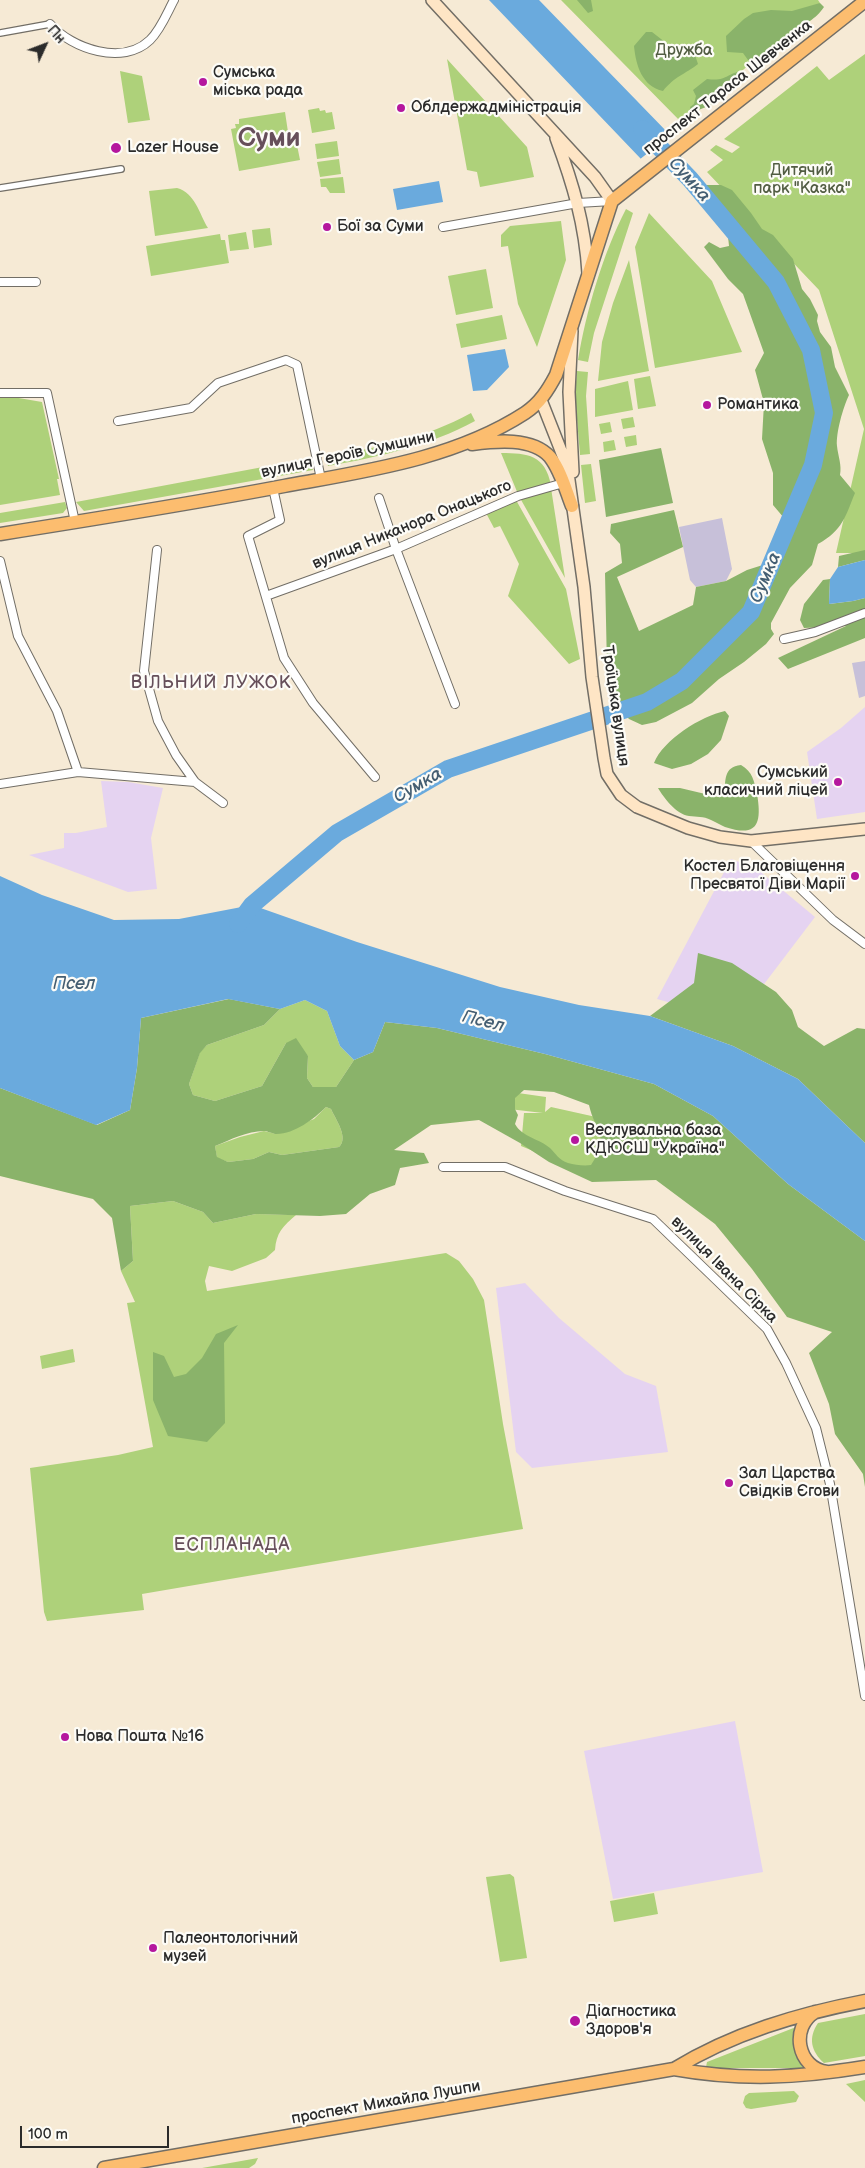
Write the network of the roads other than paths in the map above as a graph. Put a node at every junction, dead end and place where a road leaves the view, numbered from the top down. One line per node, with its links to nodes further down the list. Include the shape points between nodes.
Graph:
1 (174, 0): 4 (street, via 151,39 128,51 90,49 67,40)
2 (432, 0): 6 (main road)
3 (865, 1): 9 (main road, проспект Тараса Шевченка)
4 (50, 24): 5 (street)
5 (0, 32)
6 (553, 132): 9 (main road, via 595,177); 10 (main road)
7 (121, 169): 8 (street)
8 (0, 188)
9 (612, 201): 10 (street); 12 (main road, вулиця Героїв Сумщини)
10 (578, 203): 11 (street); 12 (main road, via 586,239)
11 (443, 227)
12 (588, 274): 15 (main road, вулиця Героїв Сумщини)
13 (0, 282): 14 (street)
14 (36, 282)
15 (572, 323): 17 (main road, вулиця Героїв Сумщини, via 556,375); 24 (main road, Троїцька вулиця, via 569,392 575,492)
16 (0, 393): 25 (street, via 47,393)
17 (542, 400): 19 (main road, вулиця Героїв Сумщини, via 511,421); 21 (main road, via 567,466)
18 (118, 422): 20 (street, via 191,408 218,383 286,360 297,365)
19 (458, 446): 20 (main road, вулиця Героїв Сумщини); 21 (main road, via 505,442 538,448 549,456)
20 (321, 479): 22 (main road, вулиця Героїв Сумщини)
21 (566, 483): 24 (main road); 27 (street, вулиця Никанора Онацького, via 518,496)
22 (273, 488): 25 (main road, вулиця Героїв Сумщини); 30 (street, via 280,520 248,536)
23 (379, 498): 27 (street)
24 (572, 506): 40 (main road, Троїцька вулиця, via 607,774 621,795 637,807 688,828)
25 (75, 522): 26 (main road, вулиця Героїв Сумщини)
26 (0, 534)
27 (396, 549): 30 (street, вулиця Никанора Онацького); 33 (street)
28 (157, 550): 36 (street, via 144,671 158,720 176,756)
29 (0, 561): 34 (street, via 18,636 57,711)
30 (266, 596): 35 (street, via 284,658 313,703)
31 (865, 613): 32 (street, via 815,632)
32 (784, 639)
33 (455, 704)
34 (78, 772): 36 (street); 37 (street)
35 (375, 778)
36 (196, 782): 38 (street)
37 (0, 784)
38 (223, 803)
39 (865, 829): 40 (main road, Троїцька вулиця)
40 (751, 841): 41 (street, via 833,920)
41 (865, 944)
42 (443, 1167): 43 (street, вулиця Івана Сірка, via 505,1167 565,1191 654,1219 767,1329 816,1428 830,1484)
43 (865, 1696)
44 (865, 2001): 45 (main road, проспект Михайла Лушпи)
45 (820, 2010): 47 (main road, проспект Михайла Лушпи, via 718,2045); 48 (main road, via 804,2022 799,2042 801,2052 818,2069)
46 (865, 2067): 48 (main road, проспект Михайла Лушпи)
47 (674, 2069): 48 (main road, проспект Михайла Лушпи, via 740,2078 798,2077); 49 (main road, проспект Михайла Лушпи)
48 (833, 2072)
49 (104, 2168)

